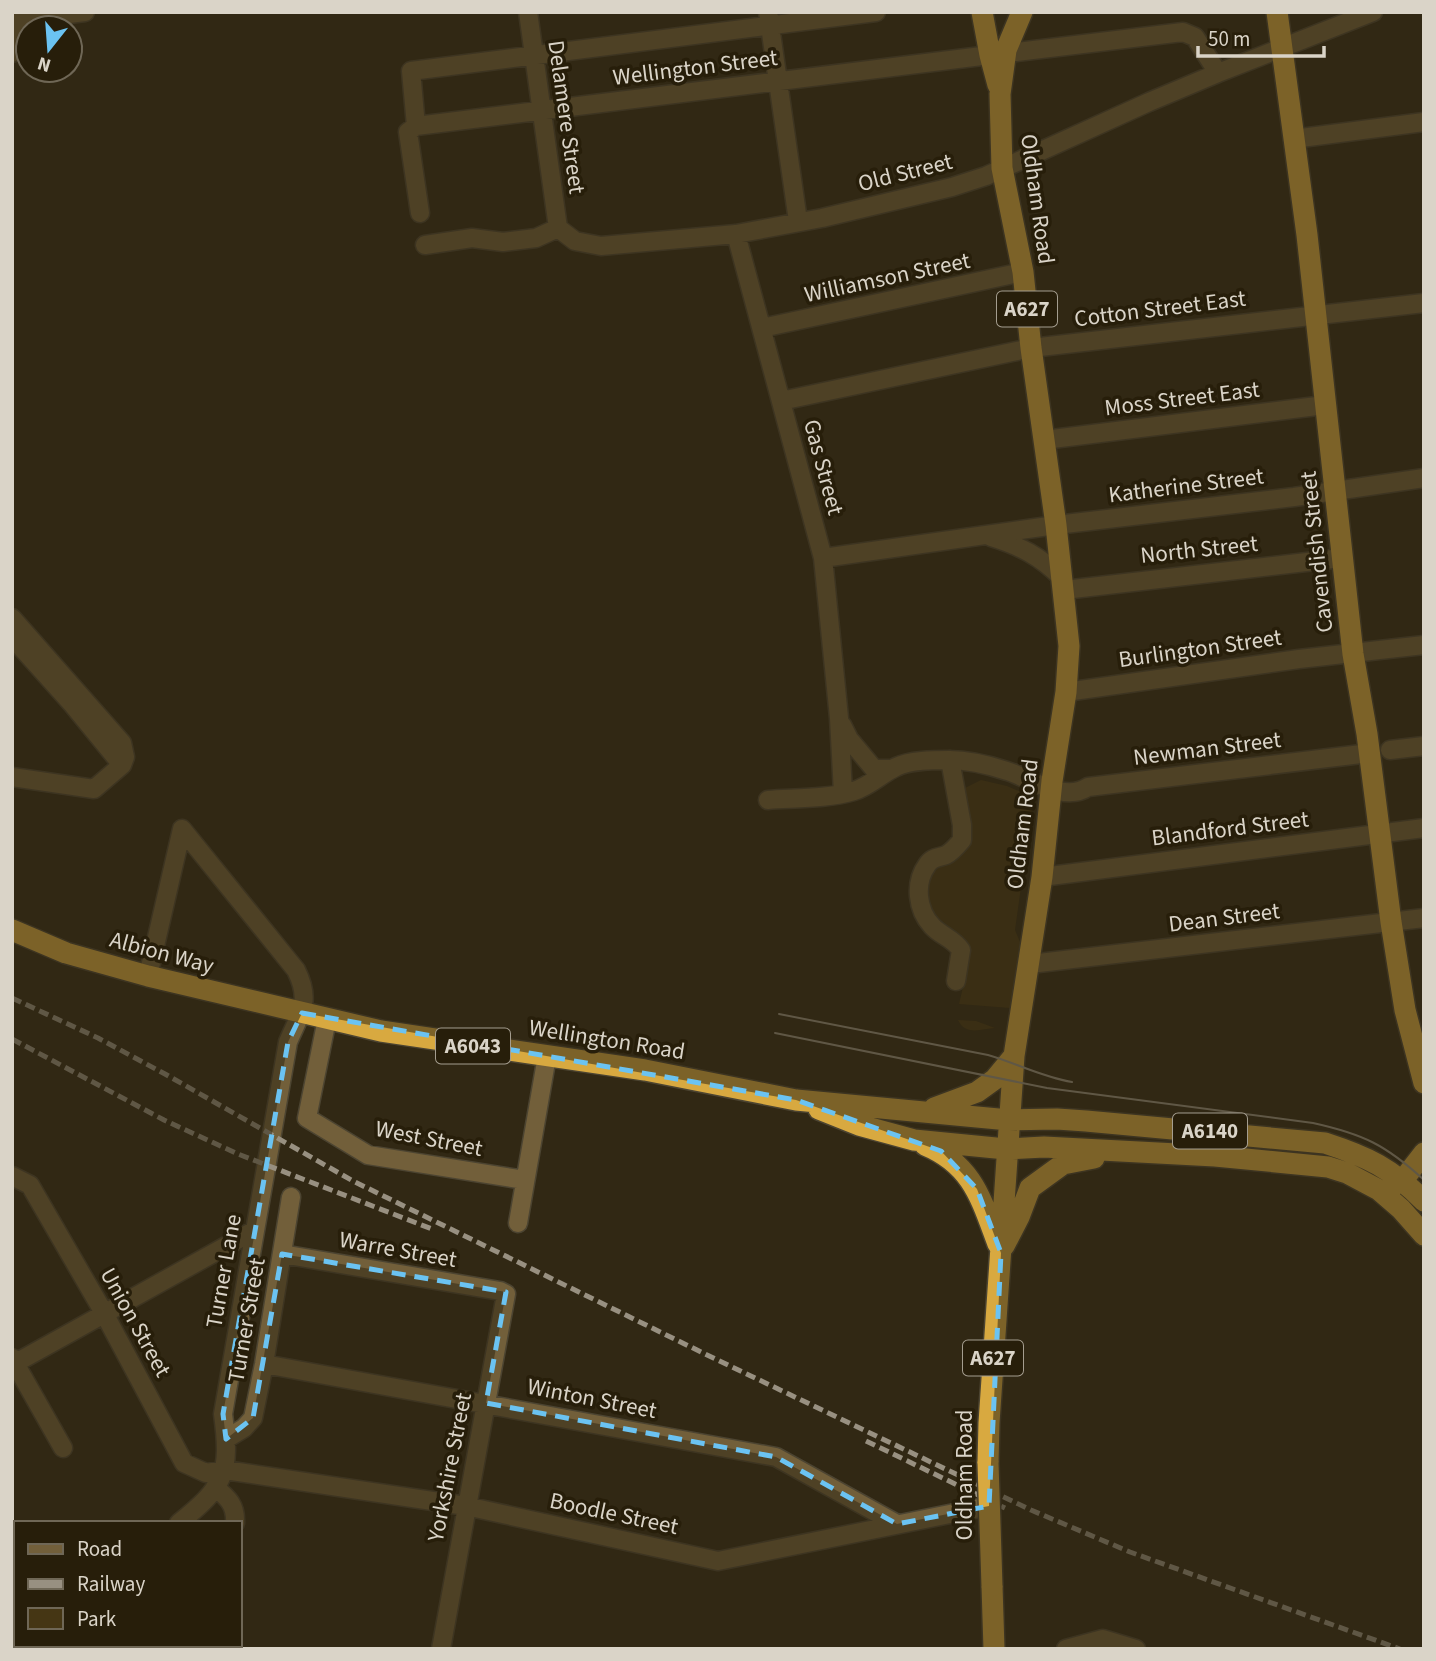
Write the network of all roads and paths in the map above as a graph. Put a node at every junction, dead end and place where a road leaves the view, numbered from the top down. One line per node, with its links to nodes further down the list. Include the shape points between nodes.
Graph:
1 (527, 12): 10 (street, Delamere Street)
2 (876, 12): 7 (street)
3 (982, 12): 9 (highway, A627)
4 (1022, 12): 9 (highway)
5 (1277, 12): 8 (highway, Cavendish Street)
6 (1373, 12): 8 (street, Old Street)
7 (769, 18): 10 (street); 12 (street)
8 (1280, 47): 11 (street, Old Street); 16 (highway, Cavendish Street)
9 (998, 53): 11 (street, Wellington Street, via 1183,32 1195,37); 12 (street, Wellington Street); 17 (highway, Oldham Road / A627)
10 (534, 54): 13 (street, Delamere Street); 15 (street, via 411,71)
11 (1217, 73): 17 (street, Old Street)
12 (778, 81): 13 (street, Wellington Street); 19 (street)
13 (542, 110): 15 (street, Wellington Street); 20 (street, Delamere Street)
14 (1424, 122): 16 (street)
15 (412, 129): 18 (street)
16 (1293, 139): 25 (highway, Cavendish Street)
17 (1002, 168): 19 (street, Old Street, via 952,187); 23 (highway, Oldham Road / A627)
18 (420, 214)
19 (798, 221): 21 (street, Old Street)
20 (558, 228): 21 (street, Old Street, via 576,241 601,246); 22 (street, via 536,238 503,242 472,238)
21 (736, 234): 26 (street, Gas Street)
22 (425, 245)
23 (1023, 272): 26 (street, Williamson Street); 27 (highway, Oldham Road / A627)
24 (1424, 303): 25 (street, Cotton Street East)
25 (1314, 315): 27 (street, Cotton Street East); 29 (highway, Cavendish Street)
26 (762, 328): 28 (street, Gas Street)
27 (1031, 348): 28 (street, Cotton Street East); 30 (highway, Oldham Road / A627)
28 (781, 401): 36 (street, Gas Street)
29 (1325, 405): 30 (street, Moss Street East); 32 (highway, Cavendish Street)
30 (1044, 440): 34 (highway, Oldham Road / A627)
31 (1424, 478): 32 (street, Katherine Street)
32 (1333, 491): 33 (street, Katherine Street); 37 (highway, Cavendish Street)
33 (1079, 522): 34 (street, Katherine Street); 38 (street, Katherine Street, via 1065,549)
34 (1056, 525): 35 (street, Katherine Street); 38 (highway, Oldham Road / A627)
35 (984, 535): 36 (street, Katherine Street); 38 (street, Katherine Street, via 1018,545 1047,563)
36 (823, 558): 44 (street, Gas Street)
37 (1341, 558): 38 (street, North Street); 42 (highway, Cavendish Street)
38 (1063, 584): 43 (highway, Oldham Road / A627, via 1069,646)
39 (12, 618): 48 (street, via 122,743)
40 (12, 637): 48 (street)
41 (1424, 645): 42 (street, Burlington Street)
42 (1353, 654): 43 (street, Burlington Street); 46 (highway, Cavendish Street)
43 (1066, 692): 51 (highway, Oldham Road / A627)
44 (839, 718): 49 (street, Gas Street, via 849,739 874,769); 52 (street, Gas Street)
45 (1424, 746): 46 (street, Newman Street)
46 (1380, 752): 51 (street, Newman Street, via 1085,790); 55 (highway, Cavendish Street)
47 (950, 760): 49 (street, Newman Street, via 914,762); 51 (street, Newman Street, via 1006,770); 62 (street, via 962,840 927,863 919,895 920,909 932,927 961,950)
48 (122, 765): 50 (street, via 94,789)
49 (892, 769): 52 (street, Newman Street, via 864,787)
50 (12, 776)
51 (1051, 788): 56 (highway, Oldham Road / A627)
52 (843, 793): 53 (street, Newman Street)
53 (768, 800)
54 (1424, 828): 55 (street, Blandford Street)
55 (1381, 834): 56 (street, Blandford Street); 58 (highway, Cavendish Street)
56 (1042, 877): 60 (highway, Oldham Road / A627)
57 (1424, 918): 58 (street, Dean Street)
58 (1391, 922): 60 (street, Dean Street); 64 (highway, Cavendish Street)
59 (12, 930): 61 (highway, Albion Way / A6043, via 66,953)
60 (1030, 964): 67 (highway, Oldham Road / A627)
61 (148, 976): 63 (highway, Albion Way / A6043); 63 (street, via 182,829 296,970 306,997)
62 (956, 981)
63 (302, 1013): 65 (highway, Wellington Road / A6043); 83 (street, Turner Lane, via 288,1042)
64 (1414, 1014): 68 (highway, Cavendish Street)
65 (327, 1019): 66 (highway, Wellington Road / A6043); 77 (street, West Street, via 307,1118 368,1155)
66 (547, 1056): 69 (highway, Wellington Road / A6043); 77 (street)
67 (1014, 1056): 70 (highway, A6043, via 977,1092); 71 (highway, Oldham Road / A627)
68 (1424, 1083)
69 (796, 1100): 70 (highway, Wellington Road / A6043); 72 (highway, Wellington Road / A6043)
70 (922, 1112): 71 (highway, Wellington Road / A6043)
71 (1009, 1120): 73 (highway, Oldham Road / A627); 78 (highway, Wellington Road / A6140, via 1057,1119 1325,1143 1363,1155)
72 (914, 1140): 73 (highway, Wellington Road / A6043); 85 (highway, via 941,1151 968,1174)
73 (1006, 1149): 74 (highway, Wellington Road); 85 (highway, Oldham Road / A627)
74 (1124, 1152): 79 (highway, Wellington Road / A627, via 1328,1167); 85 (highway, A627, via 1063,1164 1030,1188)
75 (1424, 1153): 78 (highway)
76 (12, 1176): 88 (street, Union Street, via 30,1185)
77 (525, 1180): 82 (street)
78 (1403, 1180): 79 (highway); 81 (highway, A6140)
79 (1378, 1190): 84 (highway, Wellington Road)
80 (291, 1197): 86 (street, Turner Street)
81 (1424, 1201)
82 (518, 1223)
83 (255, 1230): 88 (street); 92 (street, Turner Lane, via 223,1414)
84 (1424, 1235)
85 (1001, 1253): 97 (highway, Oldham Road / A627, bridge, via 989,1423)
86 (282, 1254): 87 (street, Warre Street); 90 (street, Turner Street)
87 (506, 1294): 91 (street, Yorkshire Street)
88 (104, 1313): 89 (street); 94 (street, Union Street, via 184,1463 206,1473)
89 (13, 1362): 93 (street)
90 (264, 1364): 91 (street, Winton Street); 92 (street, Turner Street, via 253,1418)
91 (486, 1403): 96 (street, Yorkshire Street); 100 (street, Winton Street, via 776,1457)
92 (226, 1439): 94 (street, Turner Lane)
93 (62, 1448)
94 (225, 1470): 95 (street, Turner Lane); 96 (street, Boodle Street)
95 (215, 1488): 98 (street, Turner Lane); 99 (street, via 229,1499)
96 (466, 1506): 100 (street, Boodle Street, via 719,1561); 101 (street, Yorkshire Street)
97 (989, 1506): 100 (street, Boodle Street); 102 (highway, Oldham Road / A627, bridge)
98 (181, 1521)
99 (234, 1521)
100 (897, 1524)
101 (441, 1649)
102 (994, 1649)
103 (1066, 1649): 104 (street, via 1103,1639)
104 (1136, 1649)

